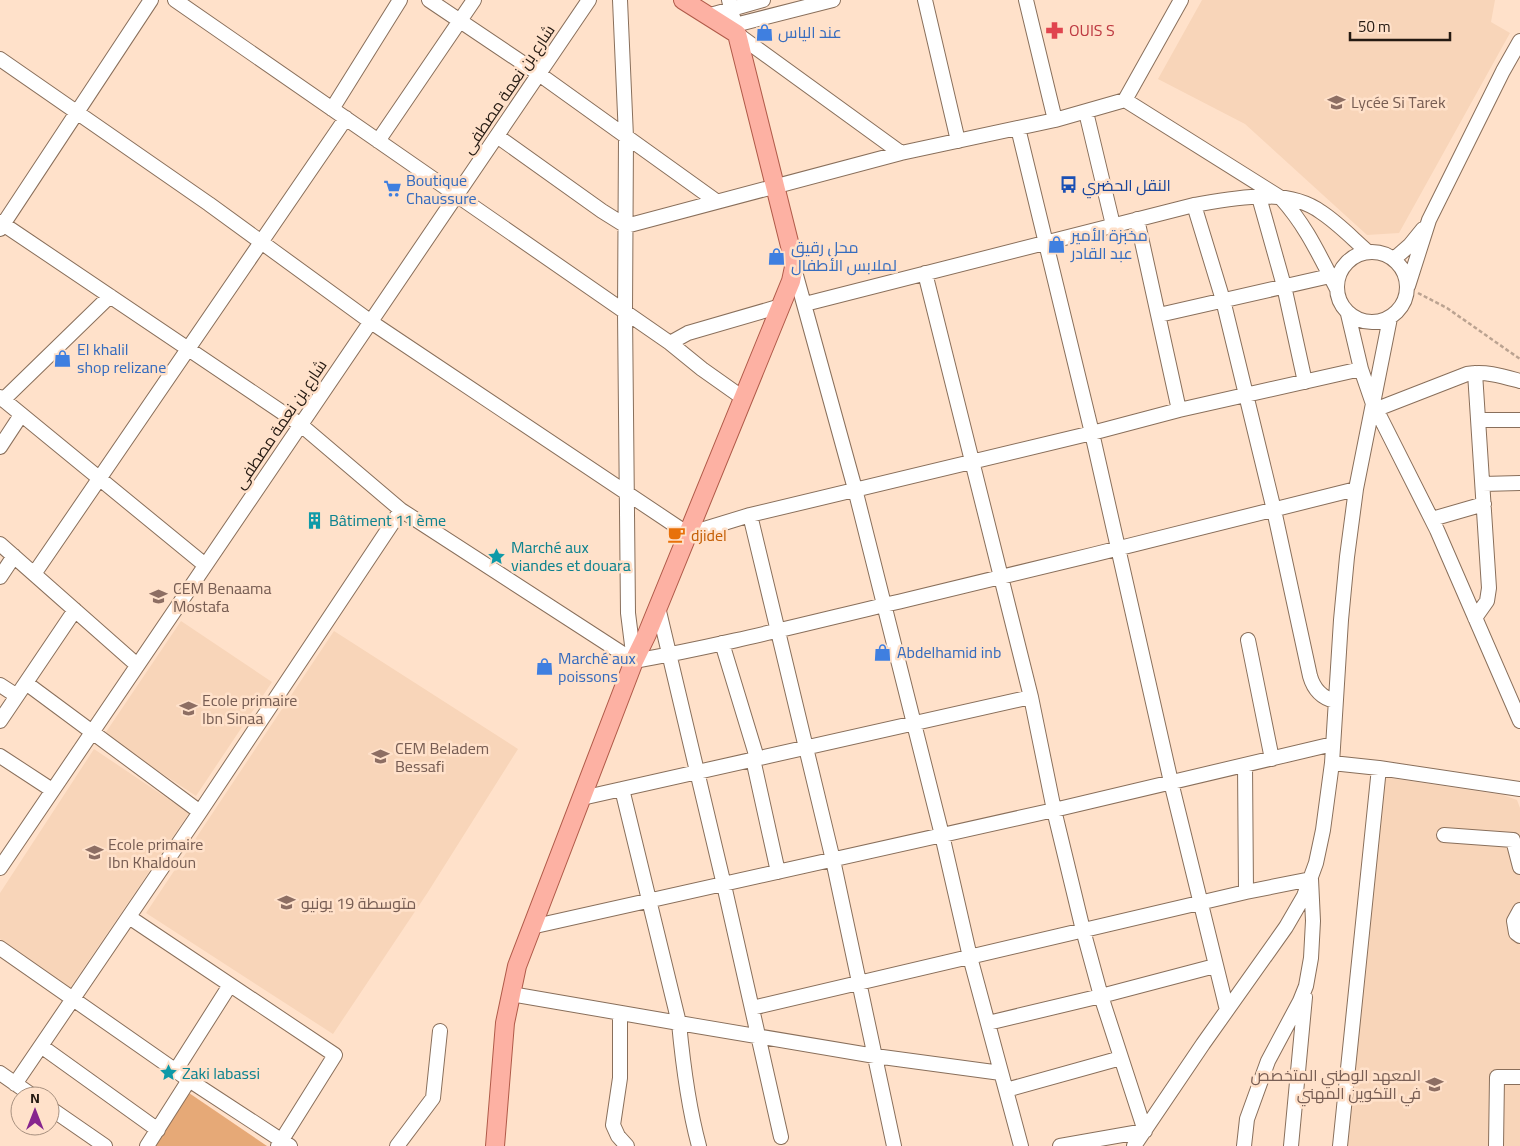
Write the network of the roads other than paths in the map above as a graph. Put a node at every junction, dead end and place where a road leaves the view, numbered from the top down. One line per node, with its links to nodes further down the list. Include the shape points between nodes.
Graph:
1 (151, 0): 23 (street)
2 (174, 0): 22 (street)
3 (400, 0): 22 (street)
4 (429, 0): 16 (street)
5 (474, 0): 16 (street)
6 (589, 0): 20 (street, شارع بن نعمة مصطفى)
7 (620, 0): 29 (street)
8 (683, 0): 15 (main road)
9 (763, 0): 14 (street)
10 (829, 0): 17 (street)
11 (925, 0): 31 (street)
12 (1026, 0): 26 (street)
13 (1181, 0): 21 (street)
14 (730, 4): 15 (street); 17 (street)
15 (707, 16): 17 (main road)
16 (459, 21): 20 (street); 30 (street)
17 (736, 30): 32 (street); 33 (main road)
18 (1520, 41): 40 (street)
19 (0, 59): 23 (street)
20 (539, 74): 28 (street, شارع بن نعمة مصطفى); 29 (street)
21 (1126, 100): 24 (street); 36 (street)
22 (332, 109): 25 (street)
23 (77, 112): 41 (street); 44 (street)
24 (1086, 112): 26 (street); 42 (street)
25 (346, 118): 30 (street); 44 (street)
26 (1055, 120): 27 (street)
27 (1018, 128): 31 (street); 45 (street)
28 (497, 136): 34 (street, شارع بن نعمة مصطفى); 43 (street)
29 (626, 138): 37 (street); 43 (street)
30 (378, 140): 34 (street)
31 (958, 141): 32 (street)
32 (901, 154): 33 (street)
33 (775, 185): 37 (street); 48 (main road)
34 (456, 196): 58 (street); 62 (street, شارع بن نعمة مصطفى)
35 (1259, 197): 36 (street); 38 (street, via 1244,196); 51 (street)
36 (1281, 198): 46 (street, via 1302,202 1321,211); 50 (street, via 1312,239)
37 (716, 201): 43 (street)
38 (1194, 204): 39 (street); 55 (street)
39 (1137, 219): 42 (street); 60 (street)
40 (1430, 220): 47 (street); 52 (street)
41 (1, 225): 54 (street)
42 (1113, 225): 45 (street)
43 (626, 226): 58 (street)
44 (260, 242): 62 (street); 64 (street)
45 (1046, 242): 49 (street); 78 (street)
46 (1368, 252): 47 (street, via 1382,253); 53 (street, via 1357,255 1345,265)
47 (1394, 259): 52 (street, via 1404,271)
48 (794, 267): 56 (street); 57 (main road)
49 (925, 273): 56 (street); 80 (street)
50 (1330, 276): 51 (street); 53 (street)
51 (1284, 286): 55 (street); 68 (street)
52 (1408, 288): 61 (street, via 1402,306)
53 (1337, 289): 59 (street, via 1338,298)
54 (110, 296): 64 (street); 70 (street)
55 (1223, 300): 60 (street); 69 (street)
56 (805, 304): 85 (street)
57 (781, 306): 63 (street, via 688,333); 71 (main road)
58 (625, 313): 63 (street); 86 (street)
59 (1348, 314): 61 (street, via 1368,322); 65 (street)
60 (1159, 315): 73 (street)
61 (1390, 318): 72 (street)
62 (371, 322): 77 (street, شارع بن نعمة مصطفى); 86 (street)
63 (670, 343): 71 (street)
64 (187, 349): 77 (street); 81 (street)
65 (1361, 369): 68 (street); 72 (street)
66 (1475, 373): 67 (street); 72 (street); 75 (street)
67 (1520, 381)
68 (1305, 382): 69 (street)
69 (1246, 396): 73 (street); 89 (street)
70 (1, 398): 74 (street)
71 (743, 398): 92 (main road)
72 (1374, 405): 84 (street); 91 (street)
73 (1179, 410): 78 (street)
74 (21, 415): 79 (street); 81 (street)
75 (1479, 420): 76 (street); 83 (street)
76 (1520, 420)
77 (300, 425): 88 (street); 96 (street, شارع بن نعمة مصطفى)
78 (1092, 433): 80 (street); 94 (street)
79 (0, 447)
80 (973, 461): 85 (street); 99 (street)
81 (100, 479): 96 (street); 97 (street)
82 (1520, 483): 83 (street)
83 (1482, 484): 87 (street)
84 (1356, 489): 89 (street); 114 (street, via 1343,589)
85 (855, 490): 90 (street); 100 (street)
86 (627, 493): 92 (street); 108 (street, via 628,613)
87 (1484, 504): 91 (street); 103 (street, via 1489,595)
88 (401, 510): 108 (street); 134 (street)
89 (1274, 510): 94 (street); 114 (street, via 1312,683 1322,695)
90 (750, 515): 92 (street); 104 (street)
91 (1432, 519): 103 (street)
92 (688, 534): 101 (main road)
93 (0, 544): 95 (street)
94 (1118, 549): 99 (street); 128 (street)
95 (14, 556): 97 (street); 98 (street)
96 (205, 565): 109 (street, شارع بن نعمة مصطفى)
97 (34, 574): 102 (street)
98 (0, 577)
99 (1000, 577): 100 (street); 113 (street)
100 (885, 605): 104 (street); 117 (street)
101 (658, 607): 107 (street); 108 (main road)
102 (75, 610): 109 (street); 110 (street)
103 (1476, 618): 116 (street)
104 (777, 630): 106 (street); 120 (street)
105 (1248, 640): 123 (street)
106 (722, 643): 107 (street); 122 (street)
107 (669, 655): 108 (street); 127 (street)
108 (634, 661): 132 (main road)
109 (137, 665): 118 (street, شارع بن نعمة مصطفى)
110 (26, 683): 112 (street); 118 (street)
111 (0, 685): 112 (street)
112 (17, 696): 115 (street)
113 (1031, 697): 117 (street); 133 (street)
114 (1336, 701): 119 (street)
115 (0, 721)
116 (1520, 721)
117 (914, 723): 120 (street); 136 (street)
118 (92, 731): 131 (street, شارع بن نعمة مصطفى); 134 (street)
119 (1333, 744): 123 (street); 124 (street)
120 (806, 748): 122 (street); 137 (street)
121 (0, 756): 131 (street)
122 (755, 759): 127 (street); 140 (street)
123 (1272, 759): 125 (street)
124 (1332, 764): 126 (street); 141 (street, via 1322,838)
125 (1245, 765): 128 (street); 143 (street)
126 (1379, 768): 130 (street); 195 (street)
127 (697, 772): 129 (street); 142 (street)
128 (1171, 782): 133 (street); 145 (street)
129 (622, 789): 132 (street); 144 (street)
130 (1520, 789)
131 (52, 790): 138 (street, شارع بن نعمة مصطفى)
132 (582, 798): 148 (main road)
133 (1054, 810): 136 (street); 149 (street)
134 (200, 812): 147 (street)
135 (1444, 834): 139 (street, via 1513,840)
136 (942, 835): 137 (street); 152 (street)
137 (833, 860): 140 (street); 154 (street)
138 (1, 863)
139 (1520, 867)
140 (778, 872): 142 (street)
141 (1310, 879): 143 (street); 156 (street, via 1313,921); 161 (street, via 1286,927)
142 (724, 884): 144 (street); 160 (street)
143 (1246, 892): 145 (street)
144 (649, 902): 148 (street); 163 (street)
145 (1200, 903): 149 (street); 153 (street)
146 (1520, 910): 150 (street, via 1514,921 1516,933)
147 (128, 917): 155 (street); 159 (street)
148 (531, 927): 157 (main road)
149 (1083, 930): 152 (street); 158 (street)
150 (1520, 936)
151 (0, 948): 159 (street)
152 (970, 957): 154 (street); 164 (street)
153 (1216, 966): 158 (street); 161 (street)
154 (860, 983): 160 (street); 168 (street)
155 (230, 985): 170 (street); 182 (street, via 335,1055)
156 (1306, 986): 193 (street, via 1268,1061 1247,1119); 194 (street)
157 (511, 994): 162 (street); 187 (main road, via 505,1023)
158 (1101, 996): 164 (street); 169 (street)
159 (73, 999): 167 (street); 170 (street)
160 (752, 1008): 166 (street)
161 (1227, 1010): 180 (street)
162 (620, 1013): 163 (street); 188 (street, via 620,1078 613,1126)
163 (679, 1023): 166 (street); 189 (street, via 692,1122)
164 (988, 1023): 172 (street)
165 (440, 1031): 186 (street, via 433,1098)
166 (759, 1037): 168 (street); 181 (street)
167 (40, 1046): 175 (street); 179 (street)
168 (875, 1056): 172 (street); 190 (street)
169 (1121, 1058): 177 (street); 180 (street)
170 (176, 1070): 174 (street)
171 (0, 1073): 175 (street)
172 (1001, 1073): 177 (street)
173 (1520, 1078): 196 (street, via 1497,1077)
174 (189, 1080): 179 (street); 182 (street)
175 (15, 1084): 176 (street)
176 (18, 1086)
177 (1006, 1090): 191 (street)
178 (60, 1115): 184 (street)
179 (158, 1130): 185 (street)
180 (1145, 1132): 183 (street); 192 (street)
181 (782, 1138)
182 (283, 1144)
183 (1136, 1145)
184 (105, 1146)
185 (147, 1146)
186 (397, 1146)
187 (495, 1146)
188 (627, 1146)
189 (699, 1146)
190 (894, 1146)
191 (1021, 1146)
192 (1060, 1146)
193 (1244, 1146)
194 (1290, 1146)
195 (1340, 1146)
196 (1496, 1146)

